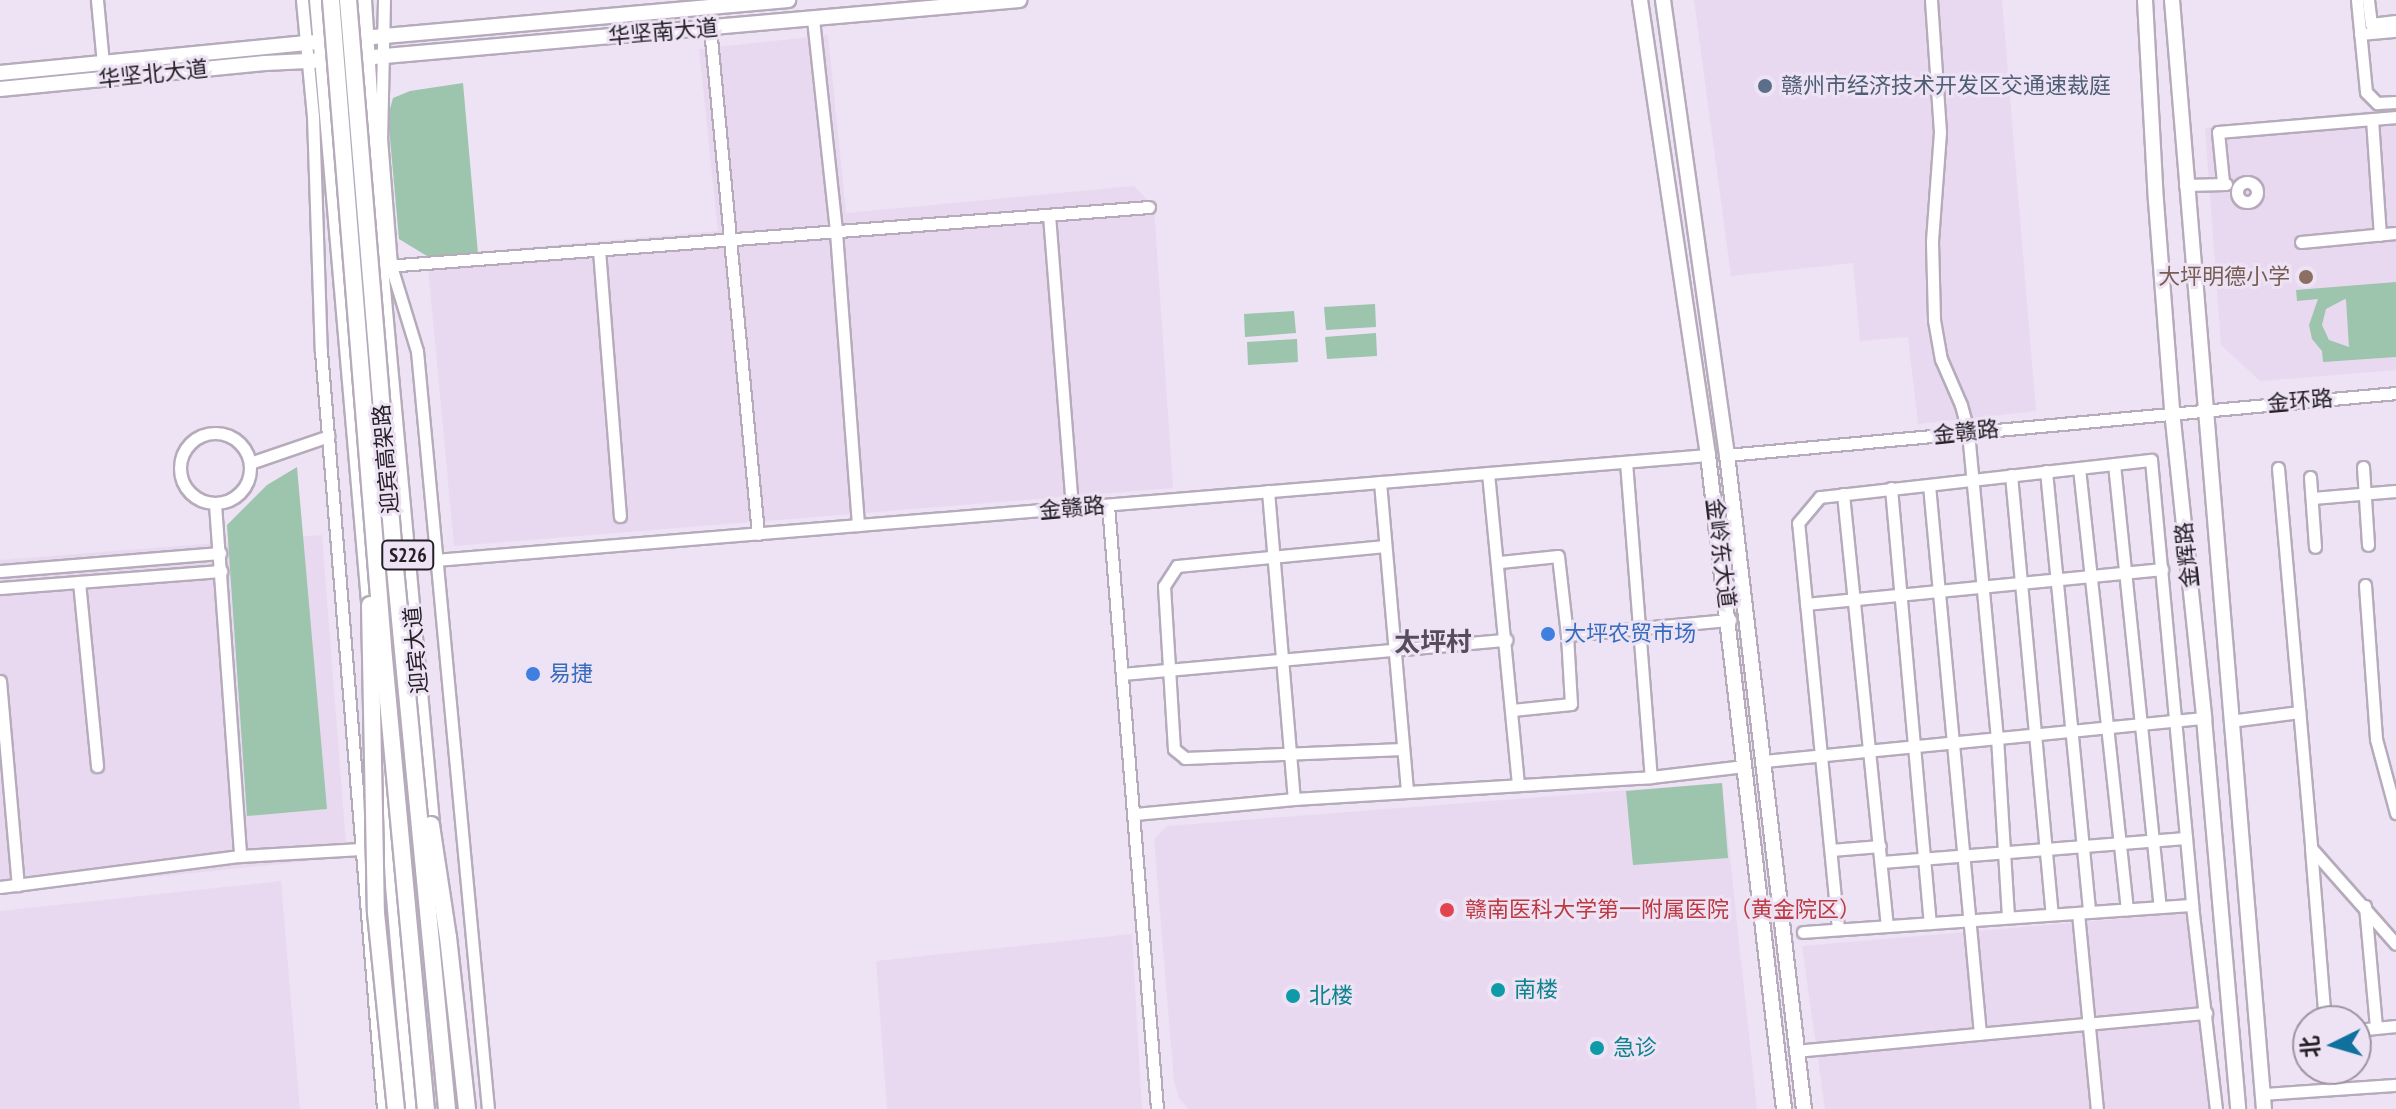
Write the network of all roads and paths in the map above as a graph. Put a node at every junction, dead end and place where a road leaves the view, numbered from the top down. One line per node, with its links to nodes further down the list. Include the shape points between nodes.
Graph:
1 (97, 0): 30 (street)
2 (302, 0): 25 (street)
3 (317, 0): 24 (main road, 迎宾大道 / S226)
4 (331, 0): 50 (highway, 迎宾高架路, bridge)
5 (348, 0): 90 (highway, 迎宾高架路, bridge)
6 (364, 0): 23 (main road, 迎宾大道 / S226)
7 (384, 0): 22 (street)
8 (785, 0): 22 (main road, 华坚南大道)
9 (1019, 0): 17 (main road, 华坚南大道)
10 (1931, 0): 54 (street, via 1940,132 1932,242 1934,320 1941,359)
11 (2145, 0): 53 (main road, 金辉路)
12 (2172, 0): 39 (main road, 金辉路)
13 (2357, 0): 21 (street)
14 (2368, 0): 18 (street, via 2371,24)
15 (1664, 3): 36 (main road, 金岭东大道)
16 (1640, 4): 37 (main road, 金岭东大道)
17 (813, 19): 19 (main road, 华坚南大道); 43 (street)
18 (2396, 21)
19 (710, 28): 26 (main road, 华坚南大道); 46 (street)
20 (2396, 31): 21 (street)
21 (2360, 34): 33 (street, via 2366,92 2377,103)
22 (385, 35): 23 (main road, 华坚南大道); 26 (street)
23 (368, 38): 24 (main road, 华坚南大道); 27 (main road, 迎宾大道 / S226)
24 (320, 42): 25 (main road, 华坚南大道); 29 (main road, 迎宾大道 / S226)
25 (305, 43): 28 (street); 30 (main road, 华坚北大道)
26 (386, 57): 27 (main road, 华坚南大道); 49 (street, via 381,138)
27 (370, 58): 29 (main road, 华坚南大道); 49 (main road, 迎宾大道 / S226)
28 (307, 61): 29 (main road, 华坚南大道); 32 (main road, 华坚北大道); 55 (street)
29 (323, 61): 181 (main road, 迎宾大道 / S226)
30 (103, 63): 31 (main road, 华坚北大道)
31 (0, 73)
32 (0, 89)
33 (2396, 102)
34 (2396, 117): 35 (street)
35 (2372, 119): 38 (street, via 2218,132); 45 (street)
36 (1684, 173): 37 (main road); 57 (main road, 金岭东大道)
37 (1669, 175): 56 (main road, 金岭东大道)
38 (2223, 182): 39 (street); 40 (street)
39 (2185, 185): 52 (main road, 金辉路)
40 (2236, 192)
41 (1149, 207): 42 (street)
42 (1049, 215): 43 (street); 79 (street)
43 (836, 232): 46 (street); 81 (street)
44 (2396, 233): 45 (street)
45 (2380, 235): 47 (street)
46 (733, 240): 48 (street); 82 (street)
47 (2301, 242)
48 (599, 250): 49 (street); 80 (street)
49 (386, 266): 88 (street, via 417,351); 184 (main road, 迎宾大道 / S226)
50 (360, 356): 180 (highway, bridge, via 371,571 376,913); 182 (highway, 迎宾高架路, bridge)
51 (2396, 393): 52 (street, 金环路)
52 (2205, 409): 53 (street, 金赣路); 119 (main road, 金辉路)
53 (2172, 411): 54 (street, 金赣路); 117 (main road, 金辉路)
54 (1968, 432): 57 (street, 金赣路); 68 (street)
55 (329, 436): 59 (street); 146 (street)
56 (1708, 455): 58 (street, 金赣路); 106 (main road, 金岭东大道)
57 (1727, 455): 131 (main road, 金岭东大道)
58 (1626, 462): 65 (street, 金赣路); 107 (street)
59 (250, 463): 77 (street, via 250,475 238,496); 77 (street, via 240,443 220,433 197,438 187,447 180,472 184,484 191,495)
60 (2114, 464): 62 (street); 91 (street, via 2151,460); 94 (street)
61 (2363, 467): 75 (street)
62 (2079, 468): 64 (street); 95 (street)
63 (2278, 468): 116 (street)
64 (2046, 471): 66 (street); 96 (street)
65 (1488, 473): 69 (street, 金赣路); 89 (street)
66 (2011, 475): 68 (street); 98 (street)
67 (2310, 477): 76 (street)
68 (1972, 480): 70 (street); 100 (street)
69 (1380, 482): 72 (street, 金赣路); 84 (street)
70 (1929, 485): 71 (street); 102 (street)
71 (1891, 488): 74 (street); 103 (street)
72 (1268, 491): 78 (street, 金赣路); 87 (street)
73 (2396, 491): 75 (street)
74 (1843, 494): 104 (street); 105 (street, via 1820,497 1798,523)
75 (2364, 494): 76 (street); 83 (street)
76 (2312, 498): 85 (street)
77 (215, 504): 86 (street)
78 (1108, 505): 79 (street, 金赣路); 113 (street)
79 (1072, 508): 81 (street, 金赣路)
80 (620, 516)
81 (858, 525): 82 (street, 金赣路)
82 (758, 534): 88 (street, 金赣路)
83 (2368, 545)
84 (1385, 546): 87 (street); 110 (street)
85 (2315, 547)
86 (220, 553): 92 (street); 93 (street)
87 (1273, 557): 111 (street); 112 (street, via 1177,566 1164,586)
88 (435, 560): 186 (street)
89 (1500, 562): 108 (street, via 1558,556); 109 (street)
90 (395, 568): 183 (highway, 迎宾高架路, bridge); 185 (highway, bridge)
91 (2162, 569): 94 (street); 118 (street)
92 (0, 571)
93 (221, 571): 97 (street); 151 (street)
94 (2125, 572): 95 (street); 120 (street)
95 (2090, 576): 96 (street); 121 (street)
96 (2057, 579): 98 (street); 122 (street)
97 (79, 582): 101 (street); 132 (street)
98 (2021, 583): 100 (street); 123 (street)
99 (2365, 585): 138 (street, via 2376,739)
100 (1982, 587): 102 (street); 124 (street)
101 (0, 588)
102 (1938, 591): 103 (street); 125 (street)
103 (1901, 595): 104 (street); 126 (street)
104 (1854, 600): 105 (street); 128 (street)
105 (1806, 604): 129 (street)
106 (1730, 620): 107 (street); 133 (main road, 金岭东大道)
107 (1640, 628): 108 (street); 134 (street)
108 (1567, 635): 115 (street, via 1571,704)
109 (1506, 640): 110 (street); 115 (street)
110 (1394, 650): 111 (street); 127 (street)
111 (1282, 660): 112 (street); 130 (street)
112 (1171, 670): 113 (street); 130 (street, via 1174,749 1185,758)
113 (1122, 674): 139 (street)
114 (0, 681): 154 (street)
115 (1512, 710): 135 (street)
116 (2299, 712): 119 (street); 145 (street)
117 (2204, 718): 118 (street); 192 (main road, 金辉路)
118 (2176, 719): 120 (street); 140 (street)
119 (2230, 721): 178 (main road, 金辉路)
120 (2141, 723): 121 (street); 141 (street)
121 (2107, 726): 122 (street); 142 (street)
122 (2072, 729): 123 (street); 144 (street)
123 (2035, 733): 124 (street); 147 (street)
124 (1997, 737): 125 (street); 149 (street)
125 (1951, 741): 126 (street); 150 (street)
126 (1914, 744): 128 (street); 152 (street)
127 (1403, 749): 130 (street); 136 (street)
128 (1869, 749): 129 (street); 143 (street)
129 (1821, 753): 131 (street); 148 (street)
130 (1290, 754): 137 (street)
131 (1764, 761): 176 (main road, 金岭东大道)
132 (97, 766)
133 (1744, 766): 134 (street); 188 (main road, 金岭东大道)
134 (1651, 777): 135 (street)
135 (1518, 785): 136 (street)
136 (1407, 792): 137 (street)
137 (1294, 799): 139 (street)
138 (2396, 813)
139 (1135, 814): 187 (street)
140 (2186, 838): 141 (street); 156 (street)
141 (2153, 840): 142 (street); 158 (street)
142 (2119, 843): 144 (street); 159 (street)
143 (1880, 846): 148 (street); 153 (street)
144 (2083, 846): 147 (street); 160 (street)
145 (2311, 848): 157 (street); 169 (street)
146 (361, 849): 151 (street); 179 (street)
147 (2046, 849): 149 (street); 161 (street)
148 (1831, 850): 166 (street)
149 (2006, 852): 150 (street); 162 (street)
150 (1961, 855): 152 (street); 163 (street)
151 (240, 856): 154 (street)
152 (1924, 858): 153 (street); 164 (street)
153 (1881, 862): 165 (street)
154 (18, 885): 155 (street)
155 (0, 887)
156 (2192, 905): 158 (street); 170 (street)
157 (2365, 906): 168 (street); 174 (street)
158 (2160, 907): 159 (street)
159 (2127, 909): 160 (street)
160 (2084, 912): 161 (street); 171 (street)
161 (2052, 914): 162 (street)
162 (2008, 917): 163 (street)
163 (1967, 921): 164 (street); 175 (street)
164 (1930, 923): 165 (street)
165 (1887, 926): 166 (street)
166 (1838, 929): 167 (street)
167 (1803, 932)
168 (2396, 944)
169 (2324, 1005)
170 (2206, 1013): 171 (street); 191 (street)
171 (2088, 1024): 175 (street); 190 (street)
172 (2396, 1026): 174 (street)
173 (2372, 1028): 174 (street)
174 (2376, 1028)
175 (1980, 1034): 176 (street)
176 (1795, 1051): 189 (main road, 金岭东大道)
177 (2396, 1085): 178 (street)
178 (2264, 1102)
179 (383, 1109)
180 (396, 1109)
181 (412, 1109)
182 (426, 1109)
183 (447, 1109)
184 (458, 1109)
185 (467, 1109)
186 (488, 1109)
187 (1157, 1109)
188 (1784, 1109)
189 (1804, 1109)
190 (2097, 1109)
191 (2216, 1109)
192 (2238, 1109)

